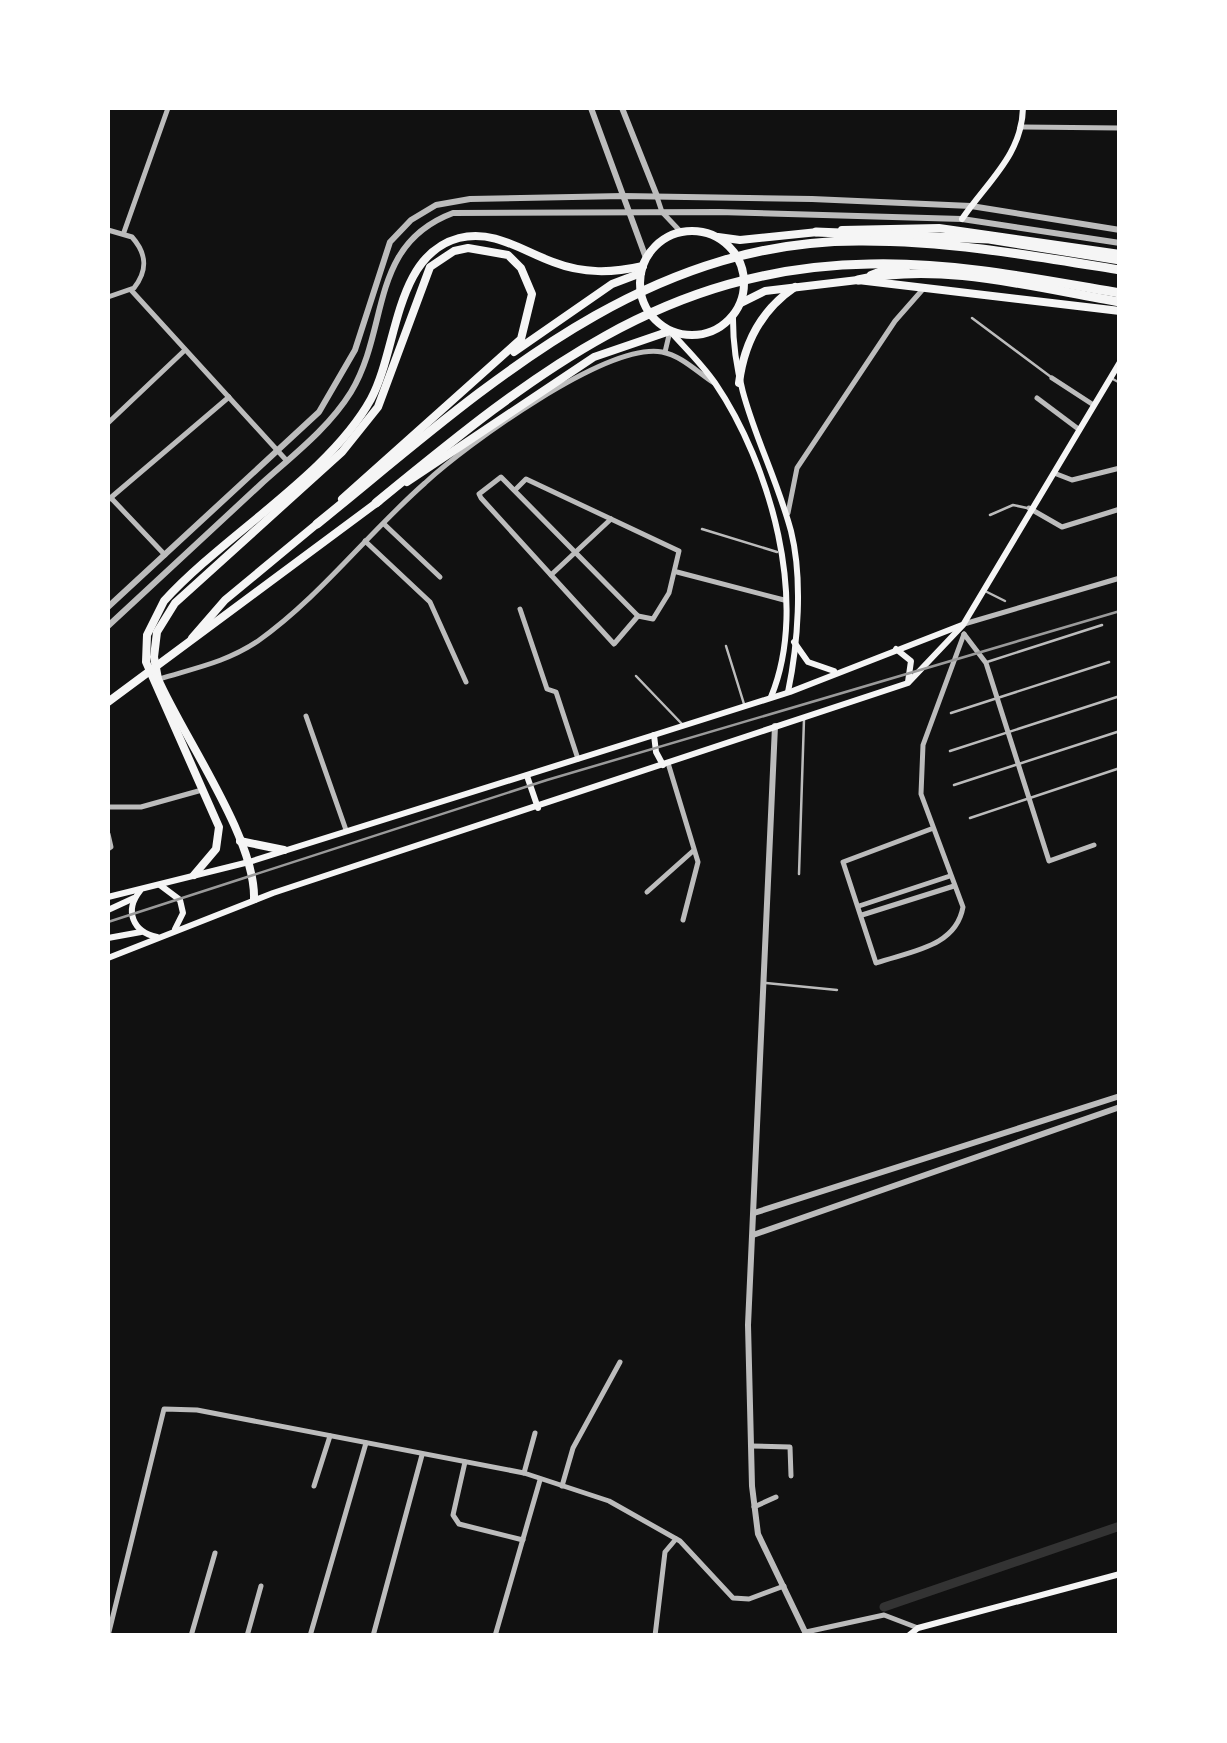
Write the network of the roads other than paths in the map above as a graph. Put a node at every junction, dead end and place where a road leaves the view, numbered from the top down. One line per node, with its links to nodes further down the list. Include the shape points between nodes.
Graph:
1 (166, 108): 16 (street)
2 (591, 108): 7 (street)
3 (622, 108): 8 (street)
4 (1024, 108): 5 (main road)
5 (1023, 128): 6 (street); 9 (main road, via 1012,155)
6 (1120, 128)
7 (624, 196): 8 (street); 10 (street); 47 (street, via 450,201 410,220 382,257 340,382)
8 (657, 196): 9 (street); 11 (street)
9 (971, 206): 12 (main road); 14 (street)
10 (630, 212): 11 (street); 21 (street); 48 (street, via 453,214 426,226 394,262 351,392)
11 (662, 212): 12 (street); 15 (street)
12 (962, 219): 19 (street)
13 (108, 230): 16 (street)
14 (1120, 230)
15 (680, 231): 18 (main road); 21 (main road, via 660,241)
16 (124, 232): 25 (street, via 144,256)
17 (816, 232): 18 (main road); 20 (highway, via 938,234); 20 (main road, via 939,228)
18 (718, 236): 28 (main road, via 744,270)
19 (1120, 243)
20 (1120, 263): 62 (highway, via 949,244 812,244 721,260 606,306 534,350)
21 (643, 266): 32 (main road, via 648,310); 35 (main road); 113 (main road, via 597,272 478,236 446,243 422,263 375,391 351,430 174,590 152,622 145,648 150,678)
22 (858, 280): 23 (main road); 24 (main road); 27 (highway, via 886,274); 27 (main road, via 898,270)
23 (798, 285): 28 (main road); 39 (main road, via 764,315 745,350)
24 (924, 288): 29 (main road); 60 (street, via 895,320 796,468)
25 (132, 290): 26 (street); 33 (street)
26 (108, 297)
27 (1120, 298): 55 (highway, via 934,266 793,268 726,283 661,306 548,368)
28 (741, 304): 30 (main road)
29 (1120, 311)
30 (733, 316): 32 (main road, via 704,334); 39 (main road)
31 (972, 318): 38 (lane)
32 (670, 330): 34 (street); 41 (main road); 55 (main road, via 594,357)
33 (186, 350): 42 (street); 45 (street)
34 (665, 352): 41 (street); 61 (street, via 611,359 562,386 427,481)
35 (498, 362): 62 (main road); 89 (main road, via 522,339 529,282 498,250 454,251 423,279 388,386 360,432 164,618 154,644)
36 (1120, 362): 37 (main road)
37 (1110, 377): 40 (lane); 44 (main road)
38 (1052, 378): 44 (street)
39 (739, 383): 52 (main road)
40 (1120, 383)
41 (716, 385): 54 (main road)
42 (228, 397): 47 (street); 53 (street)
43 (1036, 398): 46 (street)
44 (1092, 404): 46 (main road)
45 (108, 424)
46 (1077, 428): 50 (main road)
47 (278, 451): 48 (street); 67 (street)
48 (287, 461): 78 (street)
49 (1120, 468): 50 (street, via 1072,480)
50 (1052, 472): 56 (main road)
51 (516, 489): 59 (street, via 526,478); 65 (street); 69 (street, via 501,477 480,494)
52 (778, 494): 54 (main road); 60 (main road)
53 (110, 499): 67 (street)
54 (767, 499): 66 (main road)
55 (376, 503): 81 (main road)
56 (1029, 508): 57 (street, via 1062,527); 58 (lane, via 1013,505); 72 (main road)
57 (1120, 509)
58 (990, 516)
59 (612, 518): 65 (street); 68 (street, via 679,551)
60 (787, 519): 82 (main road, via 796,570)
61 (382, 523): 64 (street); 70 (street)
62 (317, 524): 81 (main road, via 225,600)
63 (702, 529): 66 (lane)
64 (364, 542): 89 (street, via 258,640 218,664); 90 (street, via 430,602)
65 (574, 554): 69 (street); 77 (street)
66 (784, 554): 73 (main road)
67 (165, 555): 75 (street)
68 (677, 572): 73 (street); 77 (street, via 653,619)
69 (551, 575): 77 (street, via 614,644)
70 (440, 577)
71 (1120, 578): 80 (street)
72 (982, 590): 74 (lane); 80 (main road)
73 (784, 600): 94 (main road)
74 (1005, 602)
75 (108, 607)
76 (520, 609): 107 (street)
77 (638, 616)
78 (108, 626)
79 (1102, 626): 86 (lane)
80 (964, 629): 84 (main road); 86 (street); 91 (main road); 119 (street, via 923,745 920,794)
81 (192, 638): 96 (main road)
82 (794, 641): 87 (main road, via 808,662); 92 (main road)
83 (726, 646): 97 (lane)
84 (893, 649): 87 (main road); 91 (main road, via 912,662)
85 (1109, 662): 95 (lane)
86 (986, 663): 95 (street)
87 (835, 671): 92 (main road)
88 (636, 676): 101 (lane)
89 (158, 679): 121 (main road)
90 (466, 682)
91 (908, 683): 100 (main road)
92 (788, 692): 94 (main road)
93 (1120, 696): 104 (lane)
94 (771, 698): 97 (main road)
95 (996, 698): 98 (lane); 104 (street)
96 (108, 702)
97 (744, 706): 101 (main road)
98 (951, 713)
99 (306, 716): 118 (street)
100 (804, 717): 102 (main road); 127 (lane)
101 (683, 726): 105 (main road)
102 (775, 726): 108 (main road); 146 (street)
103 (1120, 731): 109 (lane)
104 (1005, 732): 106 (lane); 109 (street)
105 (654, 735): 107 (main road); 108 (main road)
106 (950, 751)
107 (578, 759): 111 (main road)
108 (665, 764): 116 (main road); 125 (street)
109 (1015, 764): 112 (lane); 114 (street)
110 (1120, 768): 114 (lane)
111 (528, 776): 116 (main road); 118 (main road)
112 (954, 785)
113 (205, 789): 115 (street, via 141,807); 128 (main road, via 219,841)
114 (1026, 798): 117 (lane); 122 (street, via 1048,860)
115 (108, 807)
116 (538, 808): 136 (main road)
117 (970, 818)
118 (346, 830): 124 (main road)
119 (931, 830): 129 (street); 137 (street, via 844,862)
120 (108, 834): 123 (street)
121 (240, 840): 124 (main road); 126 (main road)
122 (1094, 844)
123 (108, 850)
124 (284, 850): 126 (main road)
125 (692, 851): 133 (street); 140 (street, via 698,874)
126 (248, 862): 128 (main road); 136 (main road)
127 (799, 874)
128 (194, 875): 130 (main road)
129 (950, 876): 131 (street); 137 (street)
130 (158, 885): 132 (main road); 141 (main road, via 172,890 182,906)
131 (954, 886): 139 (street); 139 (street, via 963,906 949,937 876,963)
132 (146, 888): 134 (main road); 135 (main road)
133 (647, 892)
134 (108, 897)
135 (135, 898): 138 (main road); 142 (main road, via 132,916)
136 (254, 900): 141 (main road)
137 (858, 906): 139 (street)
138 (108, 910)
139 (862, 915)
140 (683, 920)
141 (173, 931): 143 (main road)
142 (142, 932): 143 (main road); 144 (main road)
143 (162, 936): 145 (main road)
144 (108, 938)
145 (108, 958)
146 (765, 983): 147 (lane); 150 (street)
147 (837, 990)
148 (1120, 1096): 150 (street)
149 (1120, 1107): 151 (street)
150 (754, 1213): 151 (street)
151 (753, 1235): 156 (street)
152 (620, 1362): 163 (street, via 573,1448)
153 (535, 1433): 159 (street)
154 (330, 1436): 155 (street); 162 (street); 174 (street, via 164,1410)
155 (366, 1443): 157 (street); 177 (street)
156 (751, 1446): 160 (street, via 790,1447); 165 (street)
157 (422, 1454): 158 (street); 178 (street)
158 (465, 1462): 159 (street); 167 (street, via 452,1515 459,1524)
159 (524, 1473): 161 (street)
160 (791, 1476)
161 (540, 1479): 163 (street); 167 (street)
162 (314, 1486)
163 (562, 1486): 166 (street, via 609,1501)
164 (776, 1496): 165 (street)
165 (754, 1506): 171 (street, via 758,1534)
166 (676, 1539): 171 (street, via 733,1598); 180 (street, via 666,1552)
167 (523, 1540): 179 (street)
168 (214, 1552): 175 (street)
169 (1120, 1574): 172 (main road)
170 (261, 1586): 176 (street)
171 (784, 1586): 173 (street)
172 (918, 1628): 173 (street, via 884,1615); 181 (main road)
173 (806, 1634)
174 (108, 1636)
175 (191, 1636)
176 (247, 1636)
177 (310, 1636)
178 (373, 1636)
179 (495, 1636)
180 (655, 1636)
181 (908, 1636)

